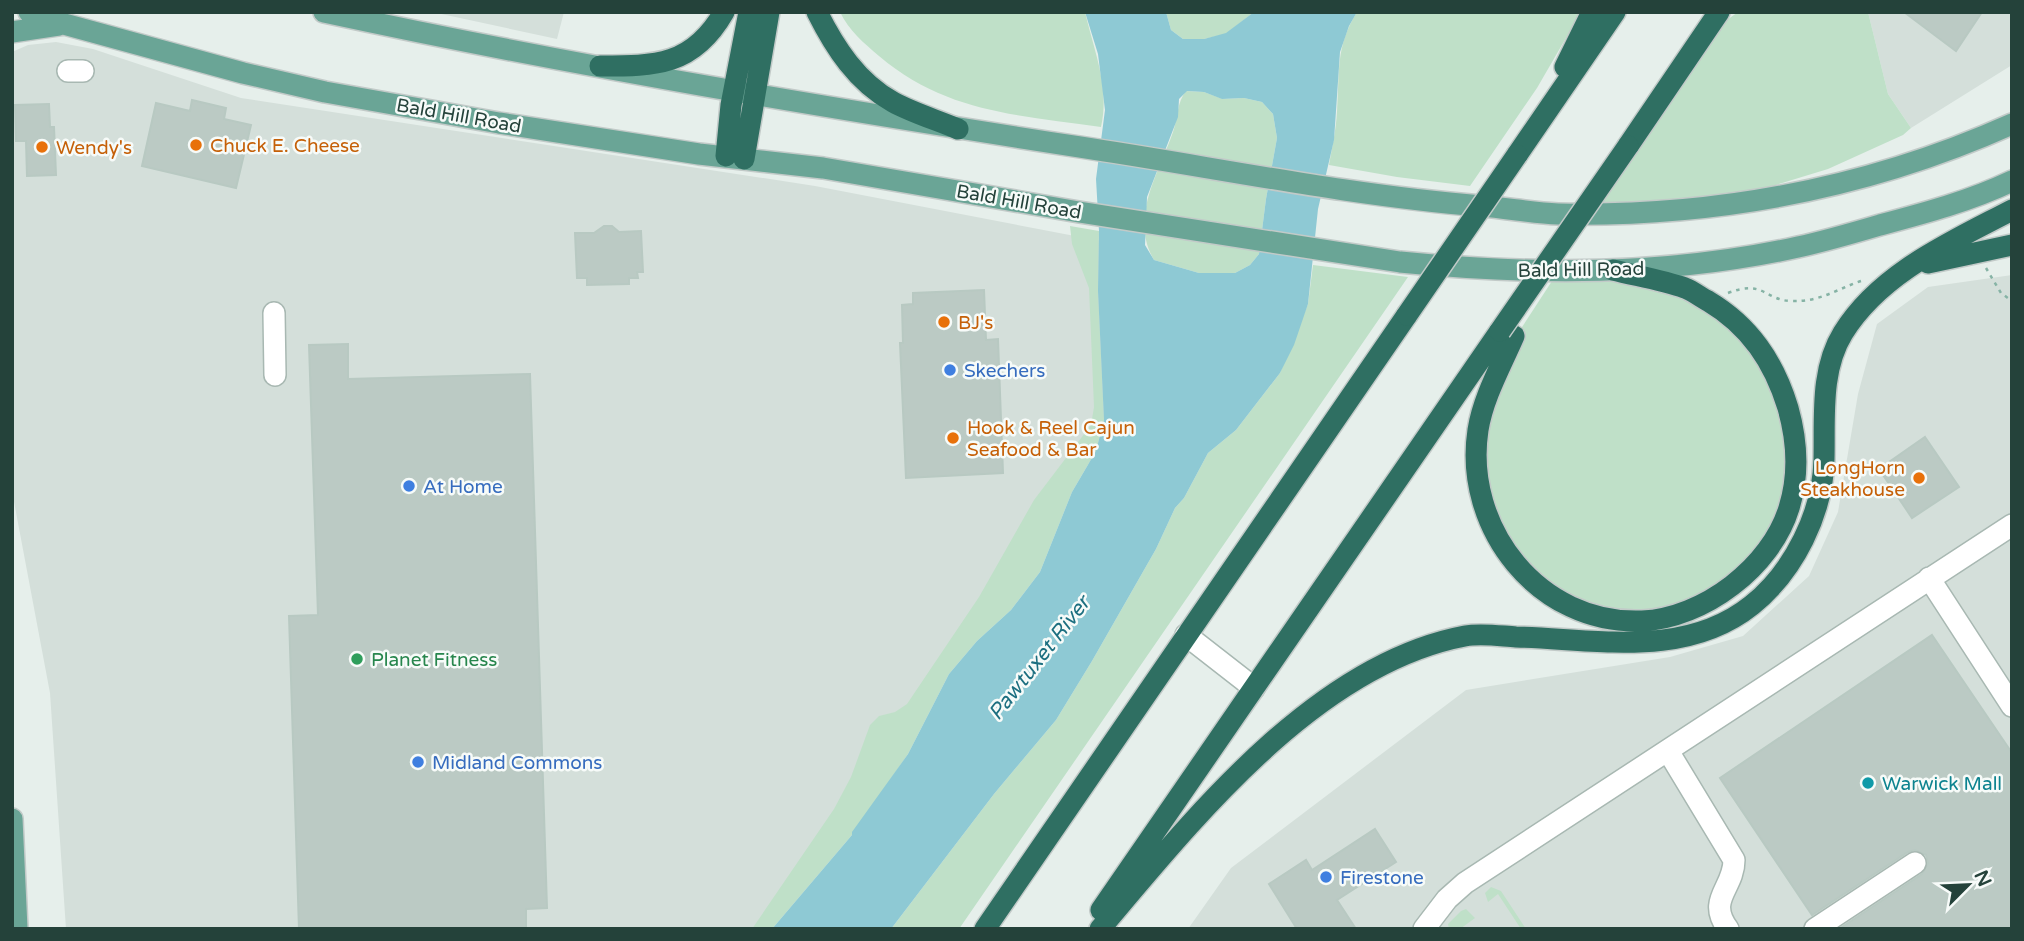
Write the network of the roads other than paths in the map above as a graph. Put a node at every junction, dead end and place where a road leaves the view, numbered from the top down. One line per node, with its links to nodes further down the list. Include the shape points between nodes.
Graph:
1 (29, 12): 10 (main road, Bald Hill Road)
2 (324, 12): 12 (main road)
3 (724, 12): 12 (highway, via 715,29 680,56 649,66)
4 (749, 12): 13 (highway)
5 (769, 12): 13 (highway)
6 (817, 12): 15 (highway, via 852,69 892,102)
7 (1591, 12): 16 (highway)
8 (1615, 12): 16 (highway)
9 (1719, 12): 24 (highway, bridge, via 1628,146 1597,205)
10 (64, 24): 11 (main road); 17 (main road, Bald Hill Road, via 325,92)
11 (12, 33)
12 (600, 66): 13 (main road)
13 (745, 93): 15 (main road); 17 (highway)
14 (2012, 124): 15 (main road, via 1853,181 1721,207 1555,214 1431,202)
15 (958, 129)
16 (1532, 134): 28 (highway, bridge)
17 (735, 158): 22 (main road, Bald Hill Road, via 823,168 1364,256 1453,267)
18 (2012, 181): 22 (main road, Bald Hill Road, via 1922,214 1796,248 1710,262)
19 (2012, 210): 21 (highway)
20 (2012, 245): 21 (highway)
21 (1908, 269): 37 (highway, via 1863,304 1840,337 1828,374 1822,482 1808,528 1785,569 1752,605 1706,630 1644,643 1467,636 1399,658 1358,678 1319,704 1240,772)
22 (1613, 270): 24 (highway, via 1687,289 1733,317 1754,338 1782,387 1795,447 1796,480 1789,509 1774,541 1723,592 1670,615 1643,621 1612,619 1557,598 1514,562 1485,513 1475,457 1478,427)
23 (274, 313): 25 (street)
24 (1507, 334): 29 (highway)
25 (275, 375)
26 (2012, 525): 27 (street)
27 (1929, 578): 30 (street); 31 (street)
28 (1186, 635): 29 (street); 35 (highway)
29 (1254, 688): 36 (highway)
30 (2012, 706)
31 (1668, 751): 38 (street, via 1465,883); 39 (street, via 1734,860 1734,874 1720,897 1719,908)
32 (12, 819): 34 (main road)
33 (1915, 863): 40 (street)
34 (17, 929)
35 (985, 929)
36 (1088, 929)
37 (1100, 929)
38 (1424, 929)
39 (1728, 929)
40 (1815, 929)

